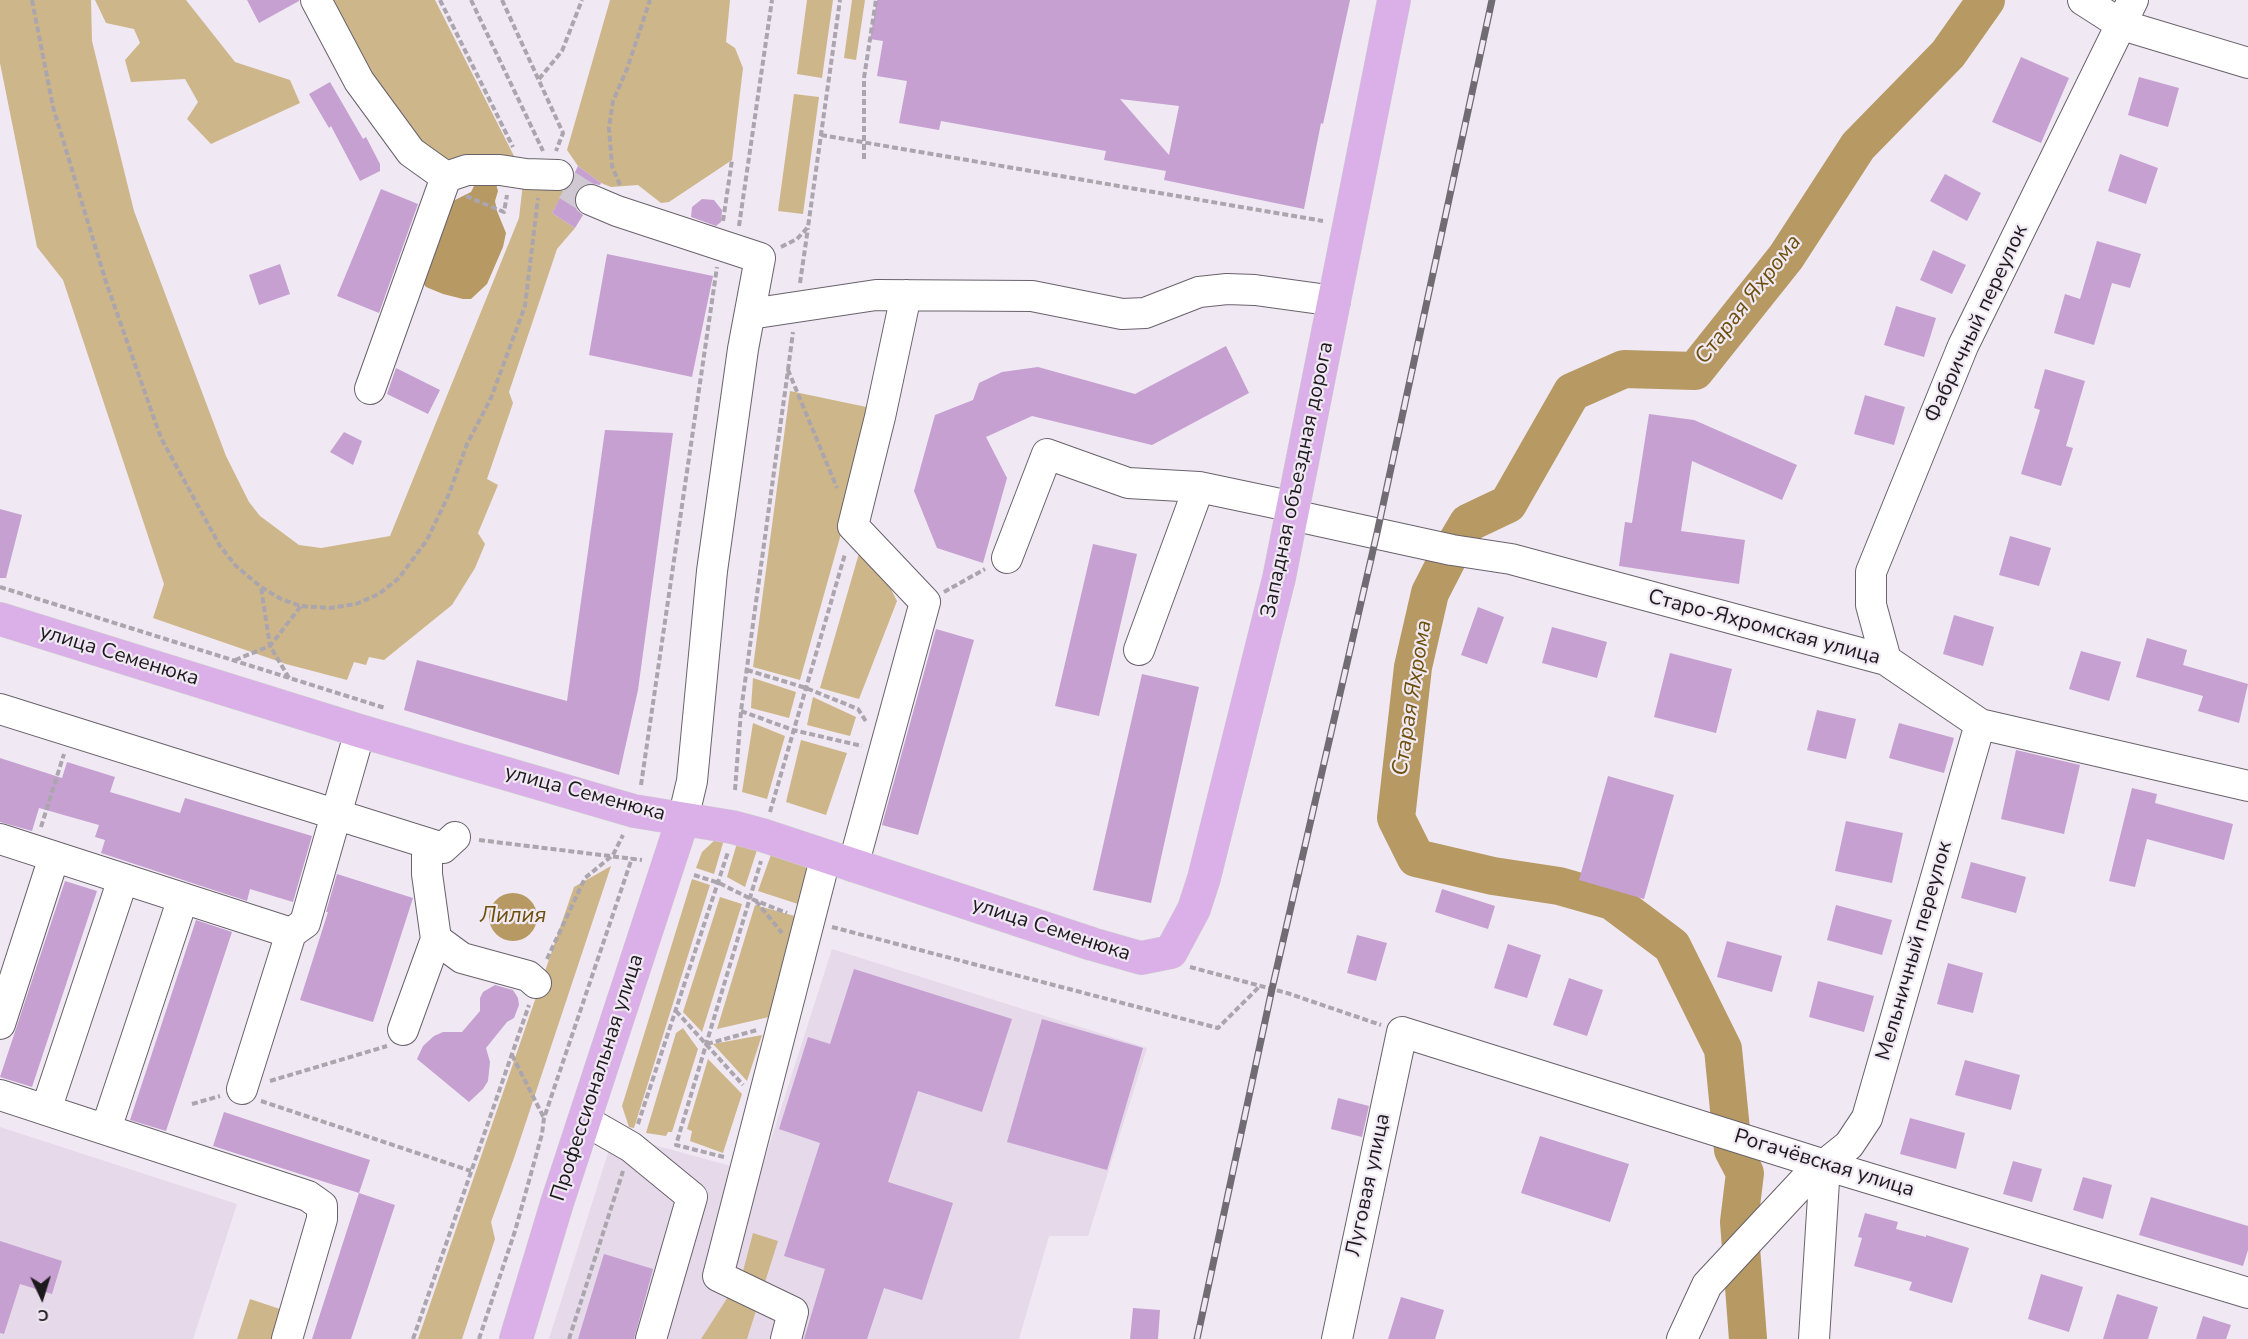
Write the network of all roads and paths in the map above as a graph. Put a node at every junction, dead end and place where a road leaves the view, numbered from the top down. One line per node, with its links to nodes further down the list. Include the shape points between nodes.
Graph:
1 (32, 0): 36 (path, via 53,107 106,282 161,438 220,546)
2 (316, 0): 23 (street, via 359,81 411,152)
3 (440, 0): 19 (path)
4 (471, 0): 22 (path)
5 (502, 0): 15 (path)
6 (582, 0): 15 (path, via 562,51)
7 (650, 0): 22 (path, via 613,101 609,128 612,166 621,187)
8 (772, 0): 26 (path)
9 (840, 0): 17 (path)
10 (876, 0): 18 (path, via 864,78)
11 (1394, 0): 28 (main road, Западная объездная дорога)
12 (2083, 0): 13 (street)
13 (2127, 12): 14 (street); 42 (street, Фабричный переулок, via 1963,345 1871,572 1871,605)
14 (2248, 63)
15 (539, 79): 16 (path)
16 (563, 133)
17 (821, 135): 18 (path); 26 (path, via 808,227 797,239)
18 (864, 142): 20 (path); 25 (path)
19 (516, 151)
20 (864, 159)
21 (732, 160): 26 (path)
22 (571, 185): 23 (street, via 500,170 467,170); 26 (street); 38 (path, via 491,398 427,540 399,579 379,594 356,604 330,608)
23 (454, 186): 24 (path); 30 (street)
24 (504, 212)
25 (1330, 222)
26 (738, 251): 29 (street); 56 (path)
27 (906, 296): 28 (street, via 1032,296 1122,314 1145,313 1198,292 1227,289); 29 (street, via 876,295); 33 (street)
28 (1335, 301): 32 (main road, Западная объездная дорога)
29 (750, 314): 59 (street, via 712,571 692,781)
30 (370, 389)
31 (1199, 487): 32 (street, Старо-Яхромская улица); 34 (street, Старо-Яхромская улица, via 1128,483 1047,454); 41 (street)
32 (1293, 511): 42 (street, Старо-Яхромская улица, via 1452,550 1511,559); 80 (main road, Западная объездная дорога, via 1204,878)
33 (853, 525): 37 (street); 44 (path, via 788,370); 46 (path)
34 (1007, 558): 37 (path)
35 (0, 587): 43 (path)
36 (261, 587): 38 (path); 40 (path)
37 (925, 602): 54 (street)
38 (301, 606): 40 (path)
39 (0, 619): 53 (main road, улица Семенюка)
40 (270, 646): 43 (path); 45 (path)
41 (1139, 650)
42 (1887, 660): 50 (street, Старо-Яхромская улица)
43 (234, 661): 45 (path)
44 (747, 670): 46 (path); 49 (path)
45 (289, 678): 48 (path)
46 (806, 688): 51 (path); 54 (path, via 858,709)
47 (0, 709): 52 (street)
48 (389, 710)
49 (741, 711): 51 (path); 57 (path)
50 (1980, 723): 55 (street, Старо-Яхромская улица); 100 (street, Мельничный переулок, via 1867,1118 1849,1145)
51 (793, 730): 54 (path); 63 (path)
52 (71, 731): 58 (street); 65 (path)
53 (360, 731): 58 (street); 59 (main road, улица Семенюка, via 634,811)
54 (885, 752): 69 (street)
55 (2248, 786)
56 (641, 789)
57 (735, 790)
58 (335, 814): 62 (street); 77 (street, via 305,923)
59 (683, 819): 63 (main road, улица Семенюка, via 732,827); 96 (main road, Профессиональная улица)
60 (628, 826): 66 (path)
61 (0, 839): 65 (street)
62 (441, 840): 66 (path); 78 (street, via 427,874)
63 (762, 845): 69 (main road, улица Семенюка); 74 (path)
64 (730, 846): 72 (path)
65 (44, 854): 71 (street); 85 (street)
66 (613, 855): 67 (path); 81 (path, via 585,878)
67 (632, 858): 68 (path); 95 (path)
68 (648, 861)
69 (840, 862): 76 (street); 80 (main road, улица Семенюка, via 1141,958)
70 (694, 875): 72 (path)
71 (123, 879): 73 (street); 94 (street)
72 (719, 883): 74 (path); 83 (path)
73 (183, 898): 77 (street); 97 (street)
74 (749, 898): 75 (path); 88 (path)
75 (756, 901): 76 (path); 79 (path)
76 (809, 921): 79 (street); 82 (path, via 1218,1028)
77 (291, 933): 90 (street)
78 (436, 939): 81 (street, via 462,958 528,976); 86 (street)
79 (800, 955): 84 (street)
80 (1178, 958): 82 (path)
81 (536, 983): 89 (path)
82 (1260, 986): 87 (path)
83 (675, 1010): 88 (path); 98 (path)
84 (783, 1023): 88 (path); 93 (street)
85 (0, 1024)
86 (403, 1029): 90 (path, via 391,1045)
87 (1402, 1032): 100 (street, Рогачёвская улица); 110 (street, Луговая улица)
88 (706, 1044): 93 (path); 99 (path, via 676,1145)
89 (512, 1055): 95 (path); 101 (path)
90 (237, 1090): 92 (path); 101 (path)
91 (0, 1095): 94 (street)
92 (192, 1104)
93 (761, 1106): 99 (street)
94 (46, 1110): 97 (street)
95 (544, 1119): 105 (path, via 515,1231)
96 (584, 1120): 98 (street); 106 (main road, Профессиональная улица)
97 (106, 1129): 103 (street, via 308,1196 322,1206 322,1219)
98 (631, 1147): 107 (path); 108 (street, via 692,1197)
99 (747, 1163): 109 (street, via 718,1276 793,1312)
100 (1825, 1165): 102 (street, Рогачёвская улица); 111 (street, Мельничный переулок, via 1804,1182 1707,1285); 112 (street)
101 (471, 1171): 104 (path)
102 (2248, 1293)
103 (286, 1339)
104 (413, 1339)
105 (479, 1339)
106 (518, 1339)
107 (569, 1339)
108 (651, 1339)
109 (786, 1339)
110 (1337, 1339)
111 (1682, 1339)
112 (1814, 1339)

